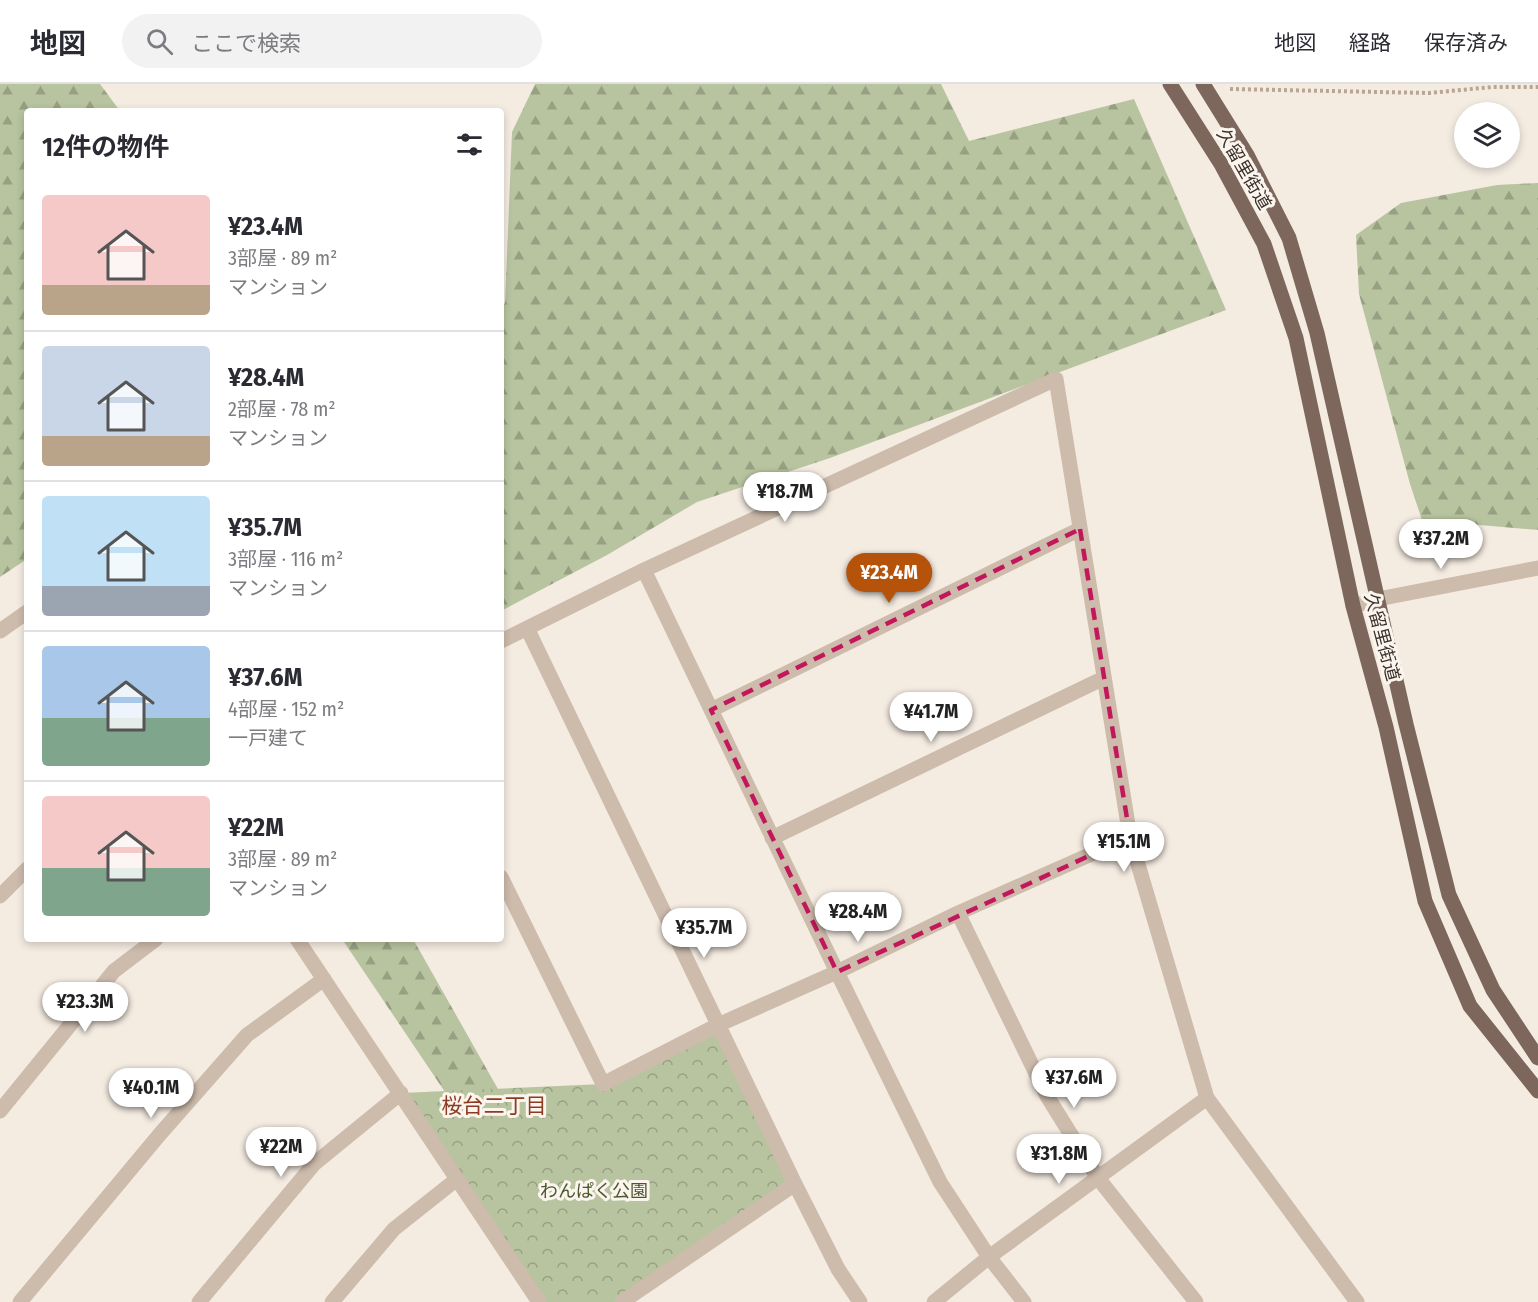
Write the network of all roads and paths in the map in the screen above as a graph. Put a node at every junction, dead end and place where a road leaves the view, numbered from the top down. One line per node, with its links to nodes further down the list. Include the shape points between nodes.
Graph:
1 (1170, 84): 9 (main road, 久留里街道, via 1221,164 1264,244 1296,338)
2 (1203, 84): 8 (main road, 久留里街道, via 1247,155 1289,238 1317,333)
3 (1224, 87): 4 (path, via 1429,93)
4 (1538, 87)
5 (1080, 529): 7 (street, via 1056,379); 14 (street); 15 (street)
6 (1538, 568): 8 (street)
7 (644, 570): 11 (street); 15 (street)
8 (1378, 599): 9 (street); 27 (main road, 久留里街道, via 1449,895 1493,990)
9 (1353, 606): 28 (main road, 久留里街道, via 1386,727 1425,900 1470,1006)
10 (24, 614): 12 (street)
11 (527, 628): 13 (street); 26 (street)
12 (0, 630)
13 (504, 640)
14 (1104, 678): 16 (street); 17 (street)
15 (711, 710): 17 (street)
16 (1130, 837): 21 (street); 30 (street)
17 (772, 838): 24 (street)
18 (24, 872): 20 (street)
19 (504, 883): 26 (street, via 603,1084)
20 (0, 896)
21 (958, 913): 24 (street); 32 (street, via 1047,1096)
22 (152, 942): 31 (street, via 114,971)
23 (299, 942): 25 (street)
24 (837, 972): 26 (street); 35 (street, via 940,1182)
25 (324, 978): 29 (street); 37 (street, via 247,1035)
26 (718, 1024): 34 (street)
27 (1538, 1058)
28 (1538, 1091)
29 (401, 1093): 33 (street); 38 (street, via 314,1164)
30 (1207, 1098): 32 (street); 45 (street)
31 (0, 1111)
32 (1098, 1178): 35 (street); 44 (street)
33 (457, 1179): 36 (street); 39 (street, via 394,1229)
34 (795, 1184): 40 (street); 41 (street, via 838,1269)
35 (989, 1257): 42 (street); 43 (street)
36 (531, 1299)
37 (20, 1302)
38 (199, 1302)
39 (332, 1302)
40 (622, 1302)
41 (860, 1302)
42 (934, 1302)
43 (1024, 1302)
44 (1196, 1302)
45 (1357, 1302)

